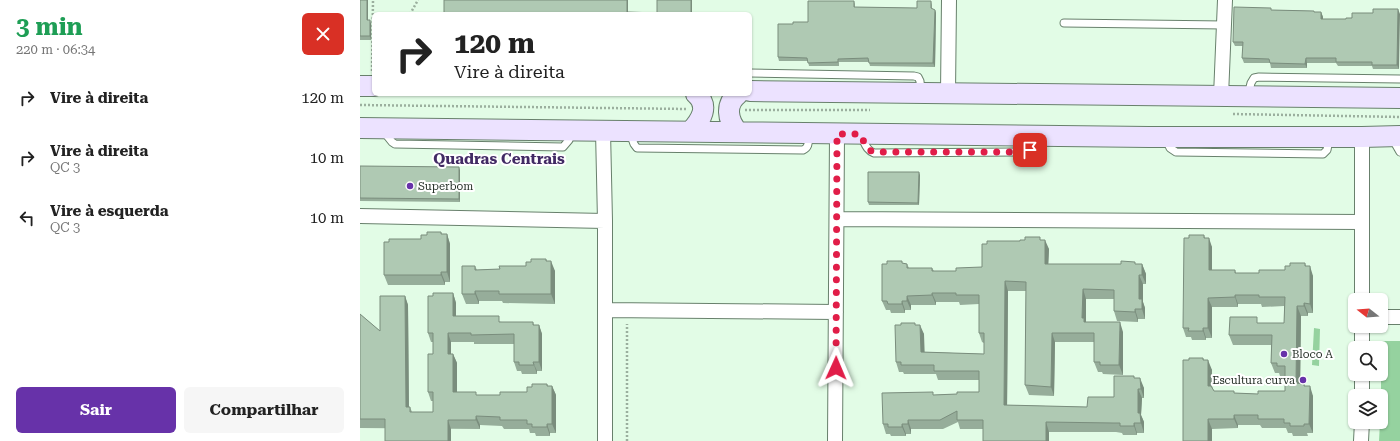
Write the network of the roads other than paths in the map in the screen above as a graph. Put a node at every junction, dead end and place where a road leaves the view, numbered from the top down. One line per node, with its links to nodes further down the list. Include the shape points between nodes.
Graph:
1 (949, 0): 9 (street)
2 (1225, 0): 4 (street)
3 (1064, 23): 4 (lane)
4 (1224, 25): 14 (street)
5 (752, 73): 8 (lane, via 914,76 920,81)
6 (1400, 79): 10 (lane, via 1259,77 1254,78 1251,83)
7 (752, 91): 8 (main road)
8 (922, 93): 9 (main road)
9 (948, 93): 14 (main road)
10 (1248, 96): 11 (main road); 14 (main road)
11 (1400, 98)
12 (700, 102): 18 (main road, via 703,115)
13 (733, 102): 19 (main road, via 732,126)
14 (1224, 105)
15 (371, 128): 16 (main road)
16 (603, 131): 17 (main road); 26 (street)
17 (630, 131): 18 (main road); 20 (lane, via 637,148 803,150 808,146)
18 (691, 131): 19 (main road)
19 (738, 132): 20 (main road)
20 (809, 133): 21 (main road)
21 (837, 134): 22 (main road); 25 (street)
22 (1362, 137): 23 (main road); 27 (street)
23 (1397, 141)
24 (360, 216): 26 (street)
25 (836, 219): 27 (street); 30 (street)
26 (605, 221): 29 (street)
27 (1362, 222): 28 (street)
28 (1362, 293)
29 (605, 310): 30 (street); 34 (street)
30 (836, 312): 35 (street)
31 (1388, 317): 32 (street)
32 (1400, 317)
33 (1362, 429): 36 (street)
34 (605, 441)
35 (835, 441)
36 (1362, 441)

